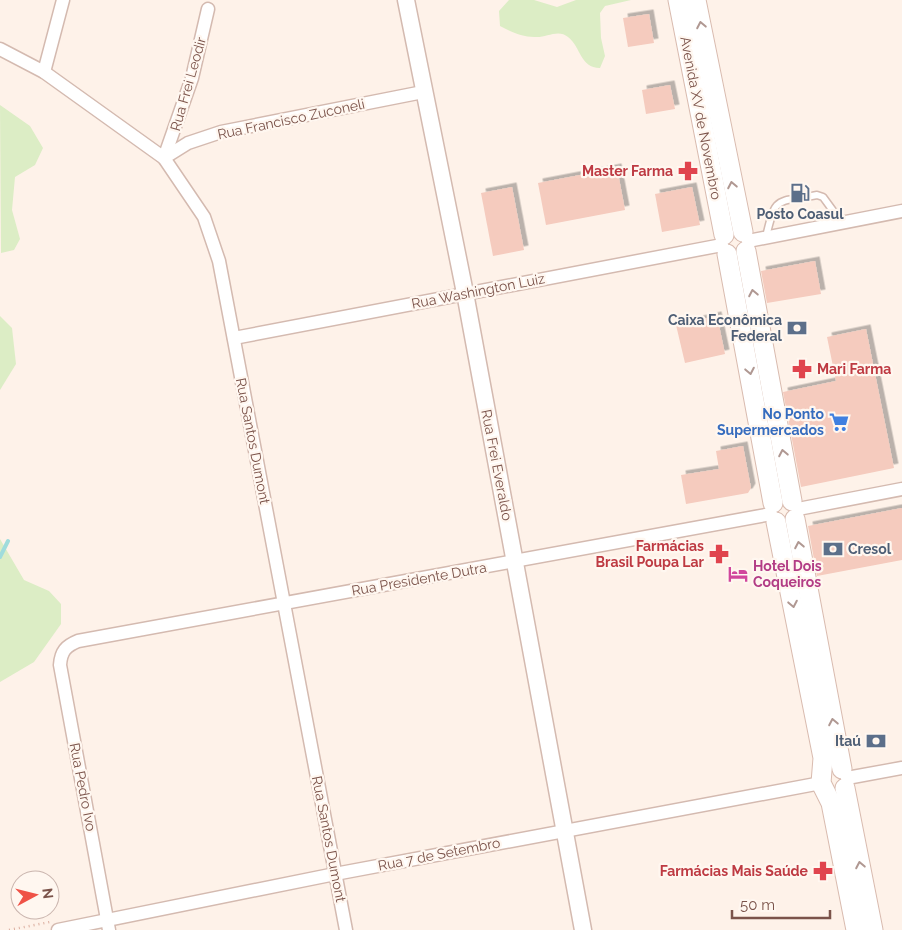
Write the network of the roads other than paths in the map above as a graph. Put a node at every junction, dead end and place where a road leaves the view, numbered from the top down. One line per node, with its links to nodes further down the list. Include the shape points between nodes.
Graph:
1 (63, 0): 7 (street)
2 (406, 0): 8 (street, Rua Frei Everaldo)
3 (678, 0): 13 (main road, Avenida XV de Novembro)
4 (696, 0): 12 (main road, Avenida XV de Novembro, one-way to 4)
5 (208, 10): 9 (street, Rua Frei Leodir, via 192,78)
6 (0, 49): 7 (street, Rua Santos Dumont)
7 (44, 72): 9 (street, Rua Santos Dumont)
8 (423, 92): 9 (street, Rua Francisco Zuconeli, via 221,132 188,143); 14 (street, Rua Frei Everaldo)
9 (164, 158): 15 (street, Rua Santos Dumont, via 204,217 219,261)
10 (902, 211): 11 (street)
11 (842, 223): 12 (street); 12 (lane, via 823,197 817,195 778,202)
12 (751, 241): 13 (main road, via 737,257); 17 (main road, Avenida XV de Novembro, one-way to 12)
13 (724, 245): 14 (street, Rua Washington Luiz); 18 (main road, Avenida XV de Novembro, one-way to 18)
14 (465, 293): 15 (street, Rua Washington Luiz); 19 (street, Rua Frei Everaldo)
15 (234, 338): 20 (street, Rua Santos Dumont)
16 (902, 490): 17 (street)
17 (795, 510): 18 (main road, via 786,525); 23 (main road, Avenida XV de Novembro, one-way to 17)
18 (774, 513): 19 (street, Rua Presidente Dutra); 24 (main road, Avenida XV de Novembro, one-way to 24, via 823,758)
19 (515, 562): 20 (street, Rua Presidente Dutra); 25 (street, Rua Frei Everaldo)
20 (284, 604): 21 (street, Rua Presidente Dutra, via 78,641); 26 (street, Rua Santos Dumont)
21 (67, 646): 28 (street, Rua Pedro Ivo, via 60,665)
22 (902, 768): 23 (street)
23 (845, 779): 24 (main road, via 836,794); 32 (main road, Avenida XV de Novembro, one-way to 23)
24 (824, 782): 25 (street, Rua 7 de Setembro); 31 (main road, Avenida XV de Novembro)
25 (564, 831): 26 (street, Rua 7 de Setembro); 30 (street, Rua Frei Everaldo)
26 (336, 874): 28 (street, Rua 7 de Setembro); 29 (street, Rua Santos Dumont)
27 (57, 925): 28 (street, Rua 7 de Setembro)
28 (108, 925)
29 (346, 930)
30 (583, 930)
31 (856, 930)
32 (872, 930)

